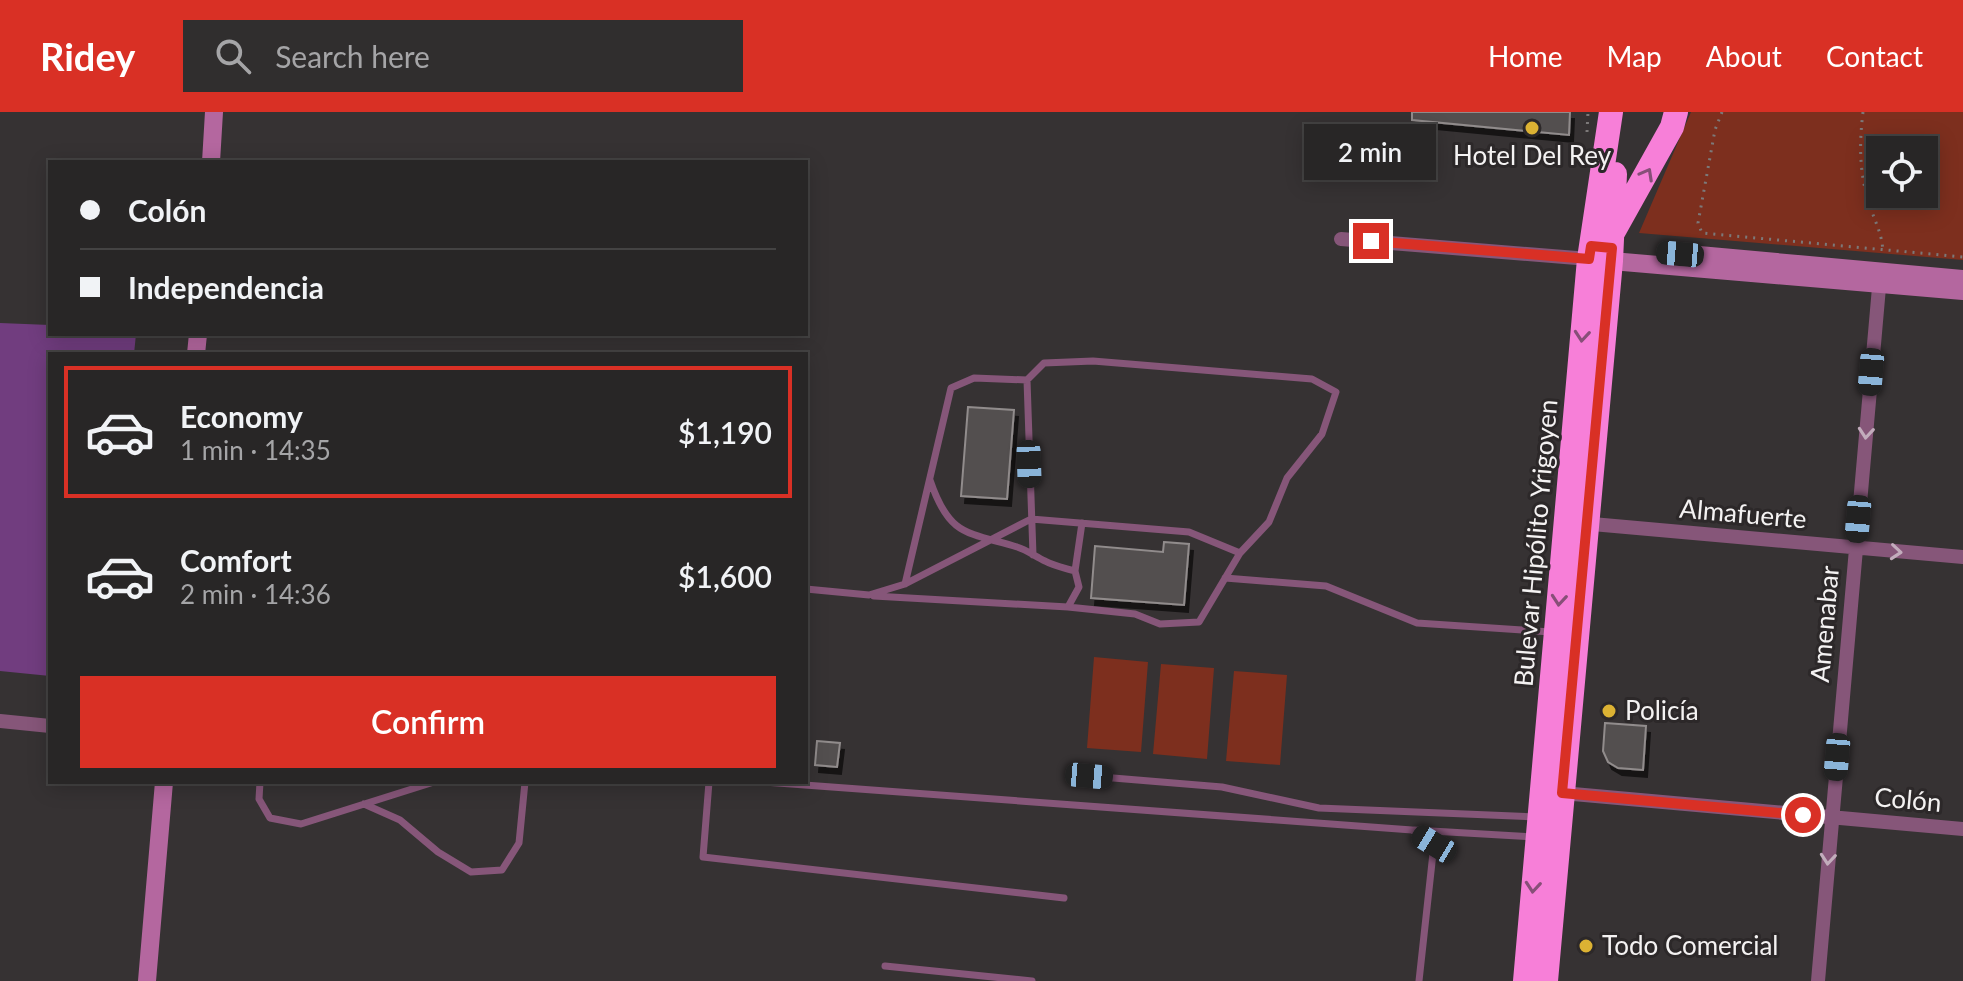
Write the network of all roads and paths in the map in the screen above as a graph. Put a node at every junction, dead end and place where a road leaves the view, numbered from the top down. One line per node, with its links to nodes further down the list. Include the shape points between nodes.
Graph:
1 (214, 112): 7 (street)
2 (1611, 112): 9 (highway, Bulevar Hipólito Yrigoyen)
3 (1617, 112): 9 (highway, Bulevar Hipólito Yrigoyen)
4 (1676, 112): 9 (highway, one-way to 4)
5 (1722, 112): 10 (path, via 1698,223 1702,233)
6 (1863, 112): 10 (path, via 1861,170)
7 (211, 160)
8 (1341, 239): 9 (street)
9 (1603, 249): 12 (street); 19 (highway, Bulevar Hipólito Yrigoyen)
10 (1883, 250): 11 (path); 12 (path)
11 (1963, 257)
12 (1880, 278): 13 (street); 14 (street); 21 (street, Amenabar, one-way to 21)
13 (1963, 279)
14 (1963, 291)
15 (1027, 380): 16 (lane, via 974,378 951,388); 17 (lane); 22 (lane, via 1044,363 1093,361 1312,379 1336,392 1322,434 1287,478 1269,522)
16 (929, 478): 20 (lane, via 940,508 956,527); 27 (lane)
17 (1031, 519): 18 (lane); 20 (lane); 23 (lane)
18 (1082, 523): 22 (lane, via 1189,532); 25 (lane)
19 (1583, 524): 21 (street, Almafuerte); 31 (highway, Bulevar Hipólito Yrigoyen, one-way to 31); 41 (highway, Bulevar Hipólito Yrigoyen)
20 (986, 540): 23 (lane); 27 (lane)
21 (1855, 548): 24 (street, Almafuerte, one-way to 24); 43 (street, Amenabar)
22 (1240, 553): 26 (lane)
23 (1033, 555): 25 (lane)
24 (1963, 557)
25 (1075, 571): 30 (lane, via 1079,587)
26 (1225, 578): 30 (lane, via 1199,622 1160,624 1135,614); 31 (lane, via 1326,586 1417,623)
27 (905, 584): 29 (lane)
28 (808, 589): 29 (lane)
29 (869, 595): 30 (lane)
30 (1068, 607)
31 (1556, 633): 44 (highway, Bulevar Hipólito Yrigoyen)
32 (0, 721): 33 (street)
33 (48, 726)
34 (1089, 776): 44 (lane, via 1222,787 1319,808)
35 (164, 784): 49 (street)
36 (260, 784): 42 (lane, via 259,799 270,818 301,824)
37 (428, 784): 42 (lane)
38 (525, 784): 42 (lane, via 519,843 502,870 471,872 400,820)
39 (709, 784): 47 (lane, via 703,857)
40 (791, 784): 46 (lane)
41 (1562, 793): 43 (street, Colón); 53 (highway, Bulevar Hipólito Yrigoyen)
42 (364, 804)
43 (1832, 817): 45 (street, Colón); 54 (street, Amenabar, one-way to 54)
44 (1538, 827): 46 (lane); 52 (highway, Bulevar Hipólito Yrigoyen, one-way to 52)
45 (1963, 829)
46 (1412, 830): 51 (lane, via 1434,844)
47 (1064, 898)
48 (885, 966): 50 (lane)
49 (147, 981)
50 (1032, 981)
51 (1419, 981)
52 (1525, 981)
53 (1546, 981)
54 (1818, 981)

